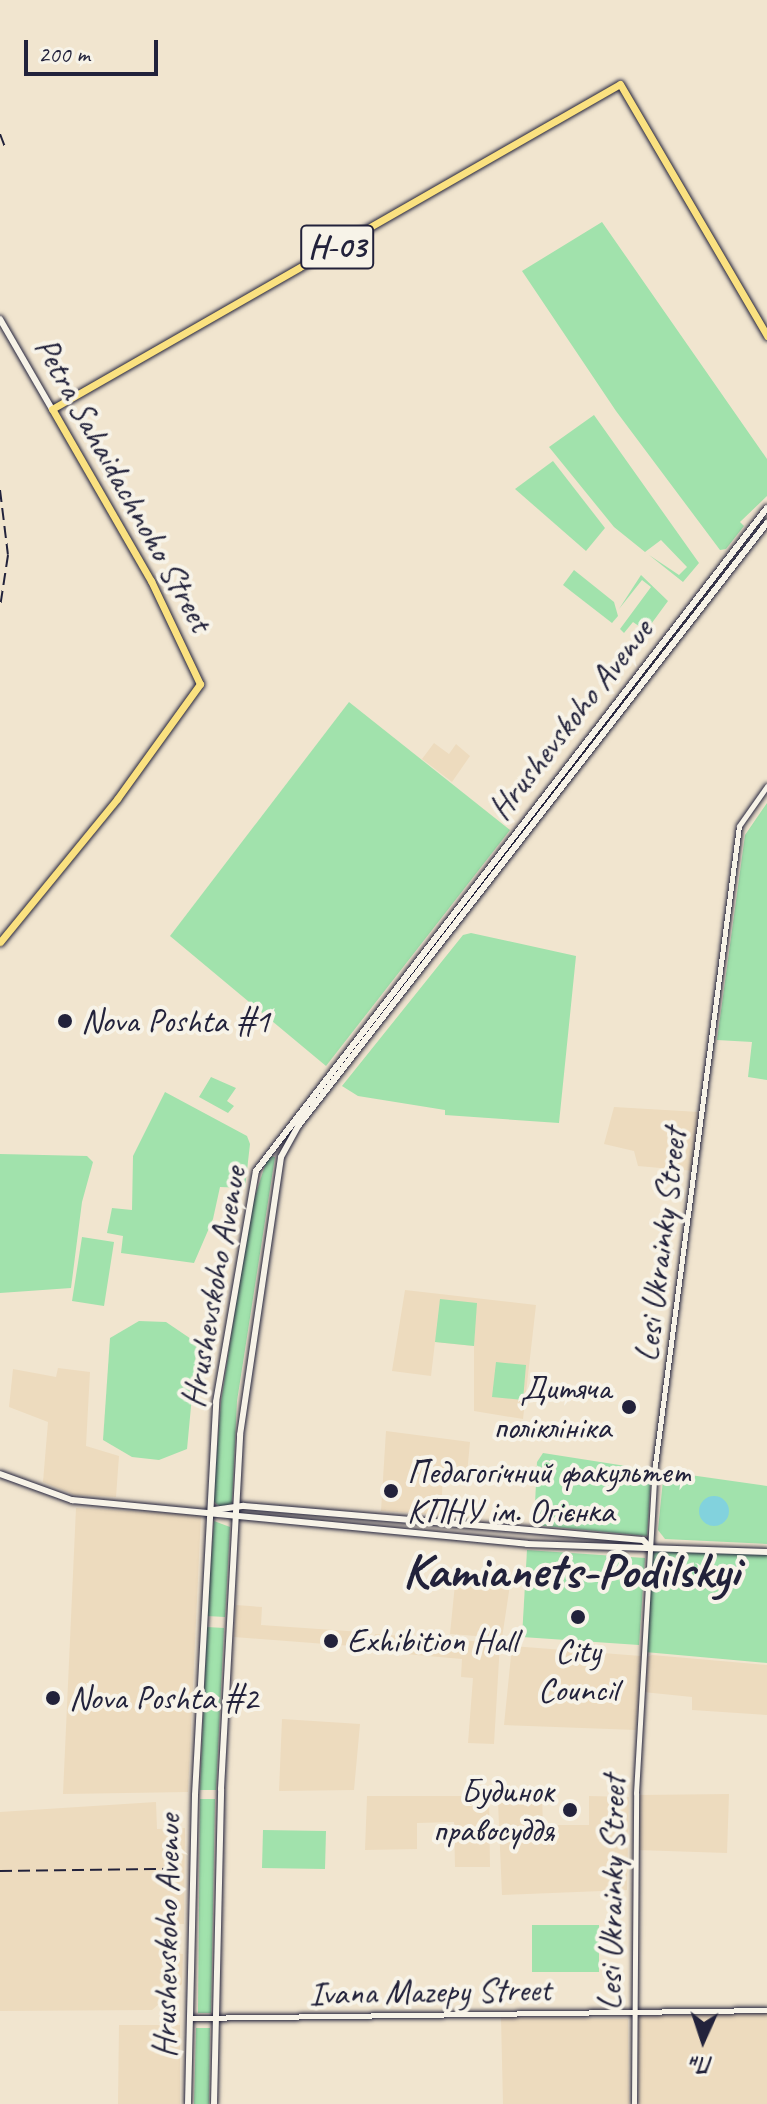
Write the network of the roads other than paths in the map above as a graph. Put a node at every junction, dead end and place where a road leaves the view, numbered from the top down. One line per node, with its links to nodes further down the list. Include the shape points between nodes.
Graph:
1 (0, 319): 3 (main road, Petra Sahaidachnoho Street)
2 (767, 336): 3 (main road, Н-03, via 620,84)
3 (52, 409): 7 (main road, Petra Sahaidachnoho Street, via 199,675 198,690)
4 (767, 508): 10 (main road, Hrushevskoho Avenue, via 261,1160 251,1186 216,1402)
5 (767, 523): 9 (main road, Hrushevskoho Avenue, via 287,1143 250,1347)
6 (767, 786): 12 (street, Lesi Ukrainky Street, via 739,826 730,883 655,1465)
7 (0, 942)
8 (0, 1474): 10 (main road, via 72,1500)
9 (236, 1506): 10 (main road); 11 (main road, Hrushevskoho Avenue); 12 (main road, via 643,1540)
10 (209, 1511): 11 (main road); 16 (main road, Hrushevskoho Avenue)
11 (235, 1516): 12 (main road, via 527,1544 643,1552); 17 (main road, Hrushevskoho Avenue)
12 (650, 1547): 13 (main road); 15 (street, Lesi Ukrainky Street, via 636,1793)
13 (767, 1552)
14 (767, 2010): 15 (street, Ivana Mazepy Street)
15 (632, 2013): 17 (street, Ivana Mazepy Street); 20 (street, Lesi Ukrainky Street)
16 (190, 2018): 17 (street, Ivana Mazepy Street); 18 (main road, Hrushevskoho Avenue)
17 (215, 2018): 19 (main road, Hrushevskoho Avenue)
18 (188, 2104)
19 (214, 2104)
20 (634, 2104)

